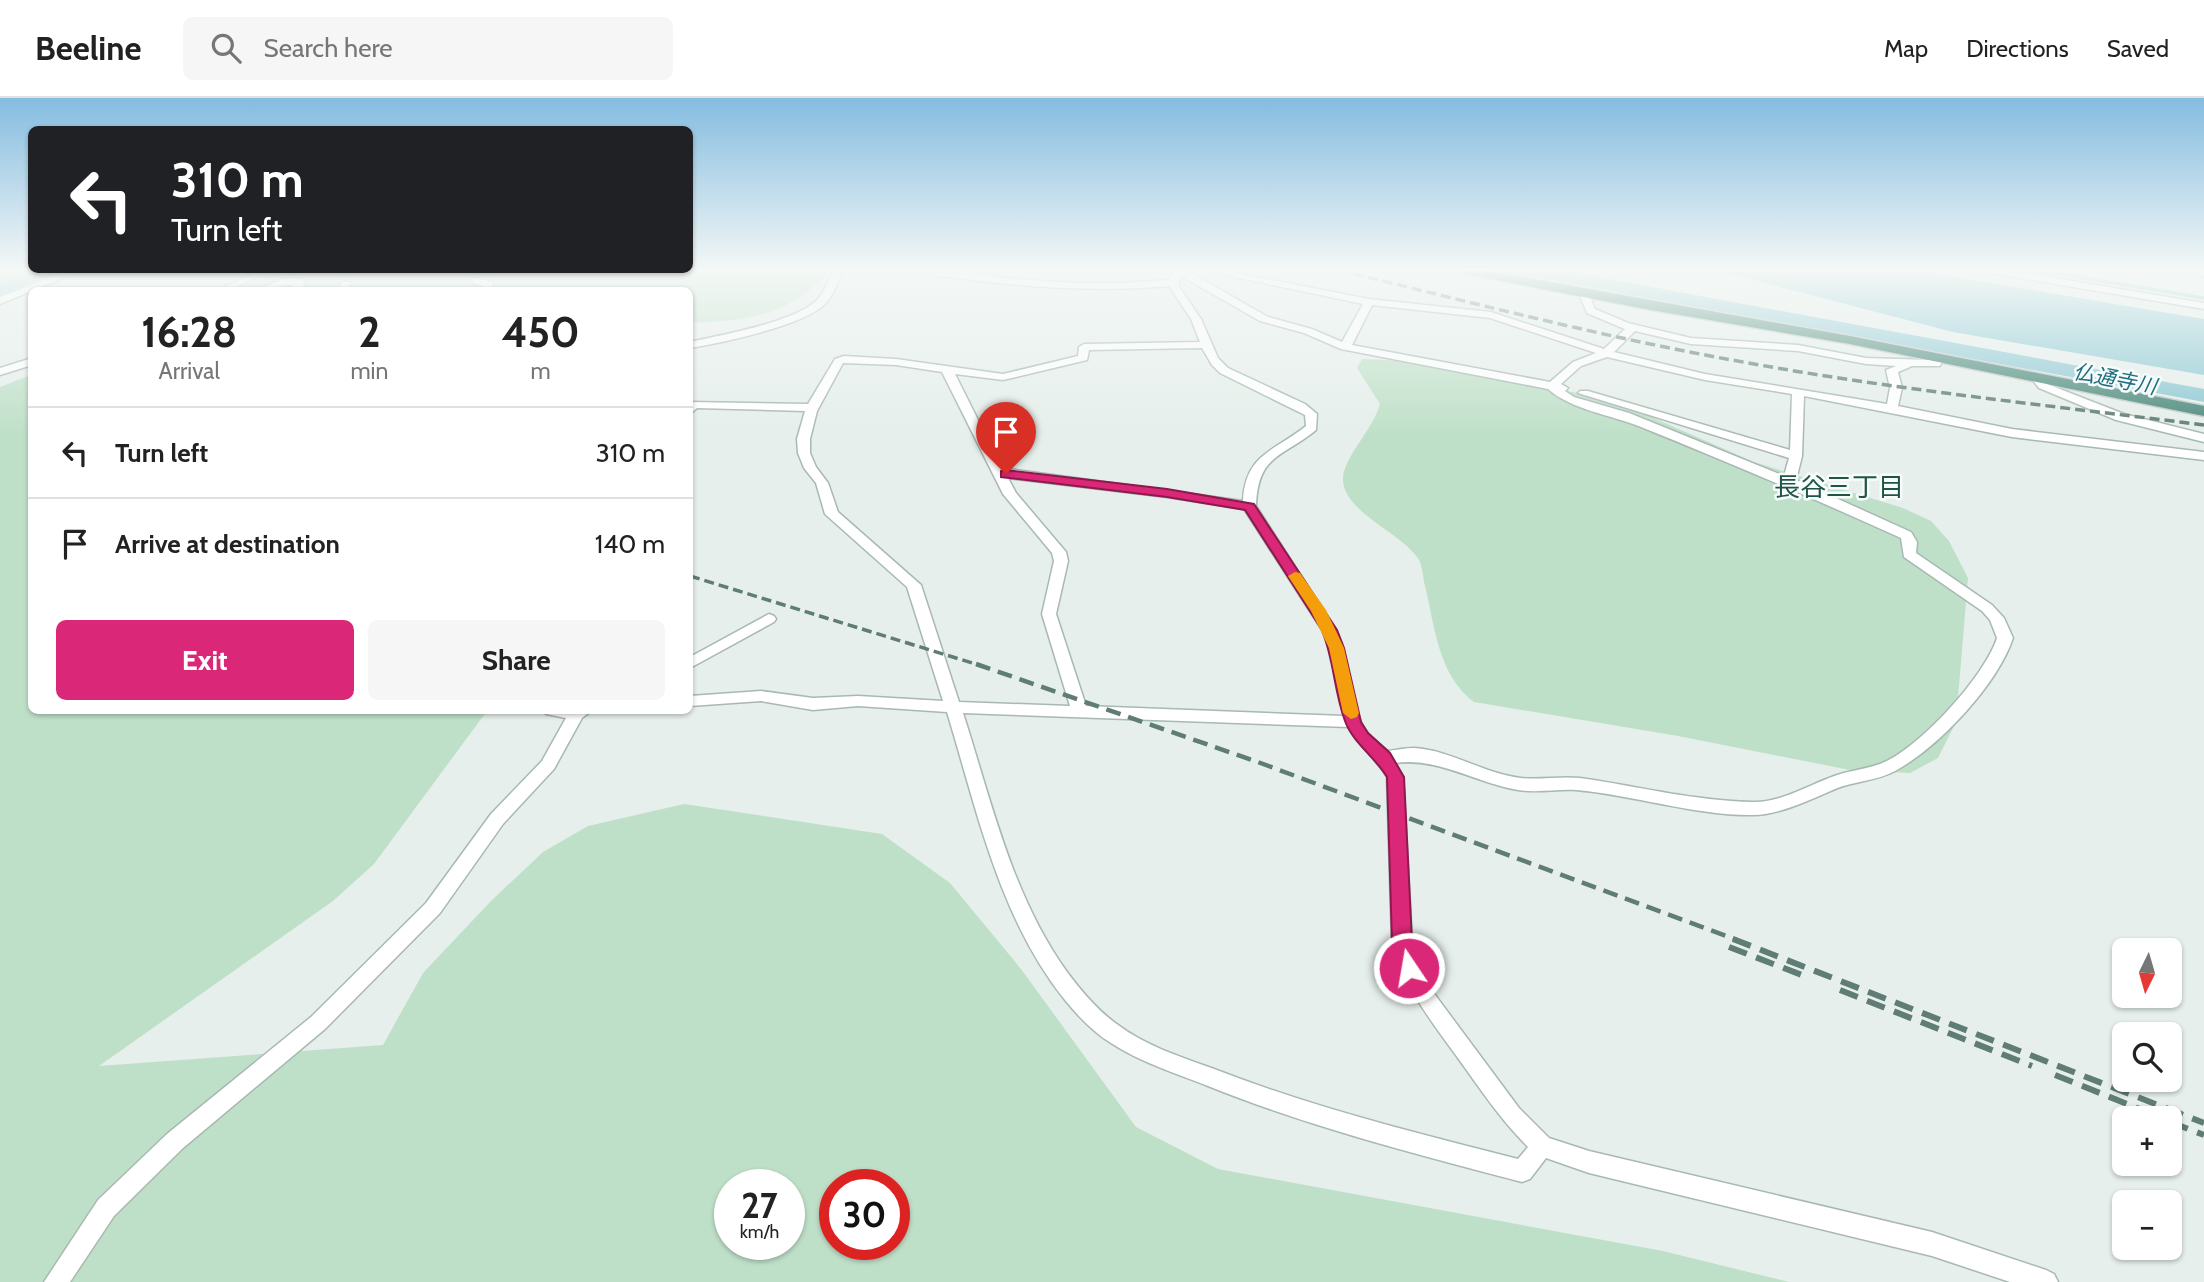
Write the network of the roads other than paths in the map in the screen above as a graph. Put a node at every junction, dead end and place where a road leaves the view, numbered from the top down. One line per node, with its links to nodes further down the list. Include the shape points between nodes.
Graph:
1 (762, 325): 11 (street)
2 (1198, 325): 12 (street)
3 (1287, 325): 13 (street)
4 (1357, 325): 13 (street)
5 (1522, 325): 14 (street)
6 (1621, 325): 9 (street)
7 (1630, 325): 10 (street)
8 (1760, 325): 15 (highway)
9 (1630, 330): 10 (street); 14 (street)
10 (1660, 334): 17 (street, via 1691,341)
11 (693, 344)
12 (1205, 345): 18 (street, via 1084,347 1083,358 1003,376); 32 (street, via 1218,366 1300,405 1313,421 1304,434 1259,463 1249,488)
13 (1345, 347): 21 (street)
14 (1606, 353): 21 (street, via 1577,365); 22 (street)
15 (1938, 357): 17 (street, via 1936,364); 20 (highway)
16 (28, 362): 19 (street)
17 (1924, 363): 25 (street, via 1892,370 1896,388)
18 (947, 370): 24 (street, via 844,359); 30 (street)
19 (0, 372)
20 (2038, 379): 26 (highway); 27 (street, via 2043,386 2120,417)
21 (1553, 386): 28 (street); 31 (street, via 1570,399 1625,416)
22 (1798, 393): 25 (street); 28 (street)
23 (693, 406): 24 (street)
24 (810, 408): 36 (street, via 808,466 821,481 832,514 914,585)
25 (1892, 410): 29 (street, via 2062,440)
26 (2204, 411)
27 (2204, 438)
28 (1796, 456): 31 (street)
29 (2204, 456)
30 (997, 470): 32 (street); 37 (street, via 1010,494 1059,552 1049,614)
31 (1788, 482): 40 (street, via 1906,535 1909,554 1987,608 2002,626 2005,638 2000,653 1967,699 1917,749 1887,768 1756,809 1576,784 1521,784 1414,754)
32 (1249, 506): 39 (street, via 1329,630)
33 (769, 619): 34 (street)
34 (693, 661)
35 (693, 701): 36 (street, via 761,696 813,704 858,701)
36 (954, 707): 37 (street); 41 (street, via 1009,882 1028,926 1076,999 1103,1026 1146,1052 1233,1087 1358,1128 1522,1171)
37 (1080, 712): 39 (street)
38 (579, 714): 42 (street, via 548,765 497,819 433,908 318,1023 175,1141 106,1208)
39 (1353, 722): 40 (street)
40 (1384, 758): 41 (street, via 1395,777 1402,942 1409,968 1420,990 1511,1115)
41 (1542, 1146): 43 (street, via 1589,1162 1932,1244)
42 (56, 1282)
43 (2046, 1282)

